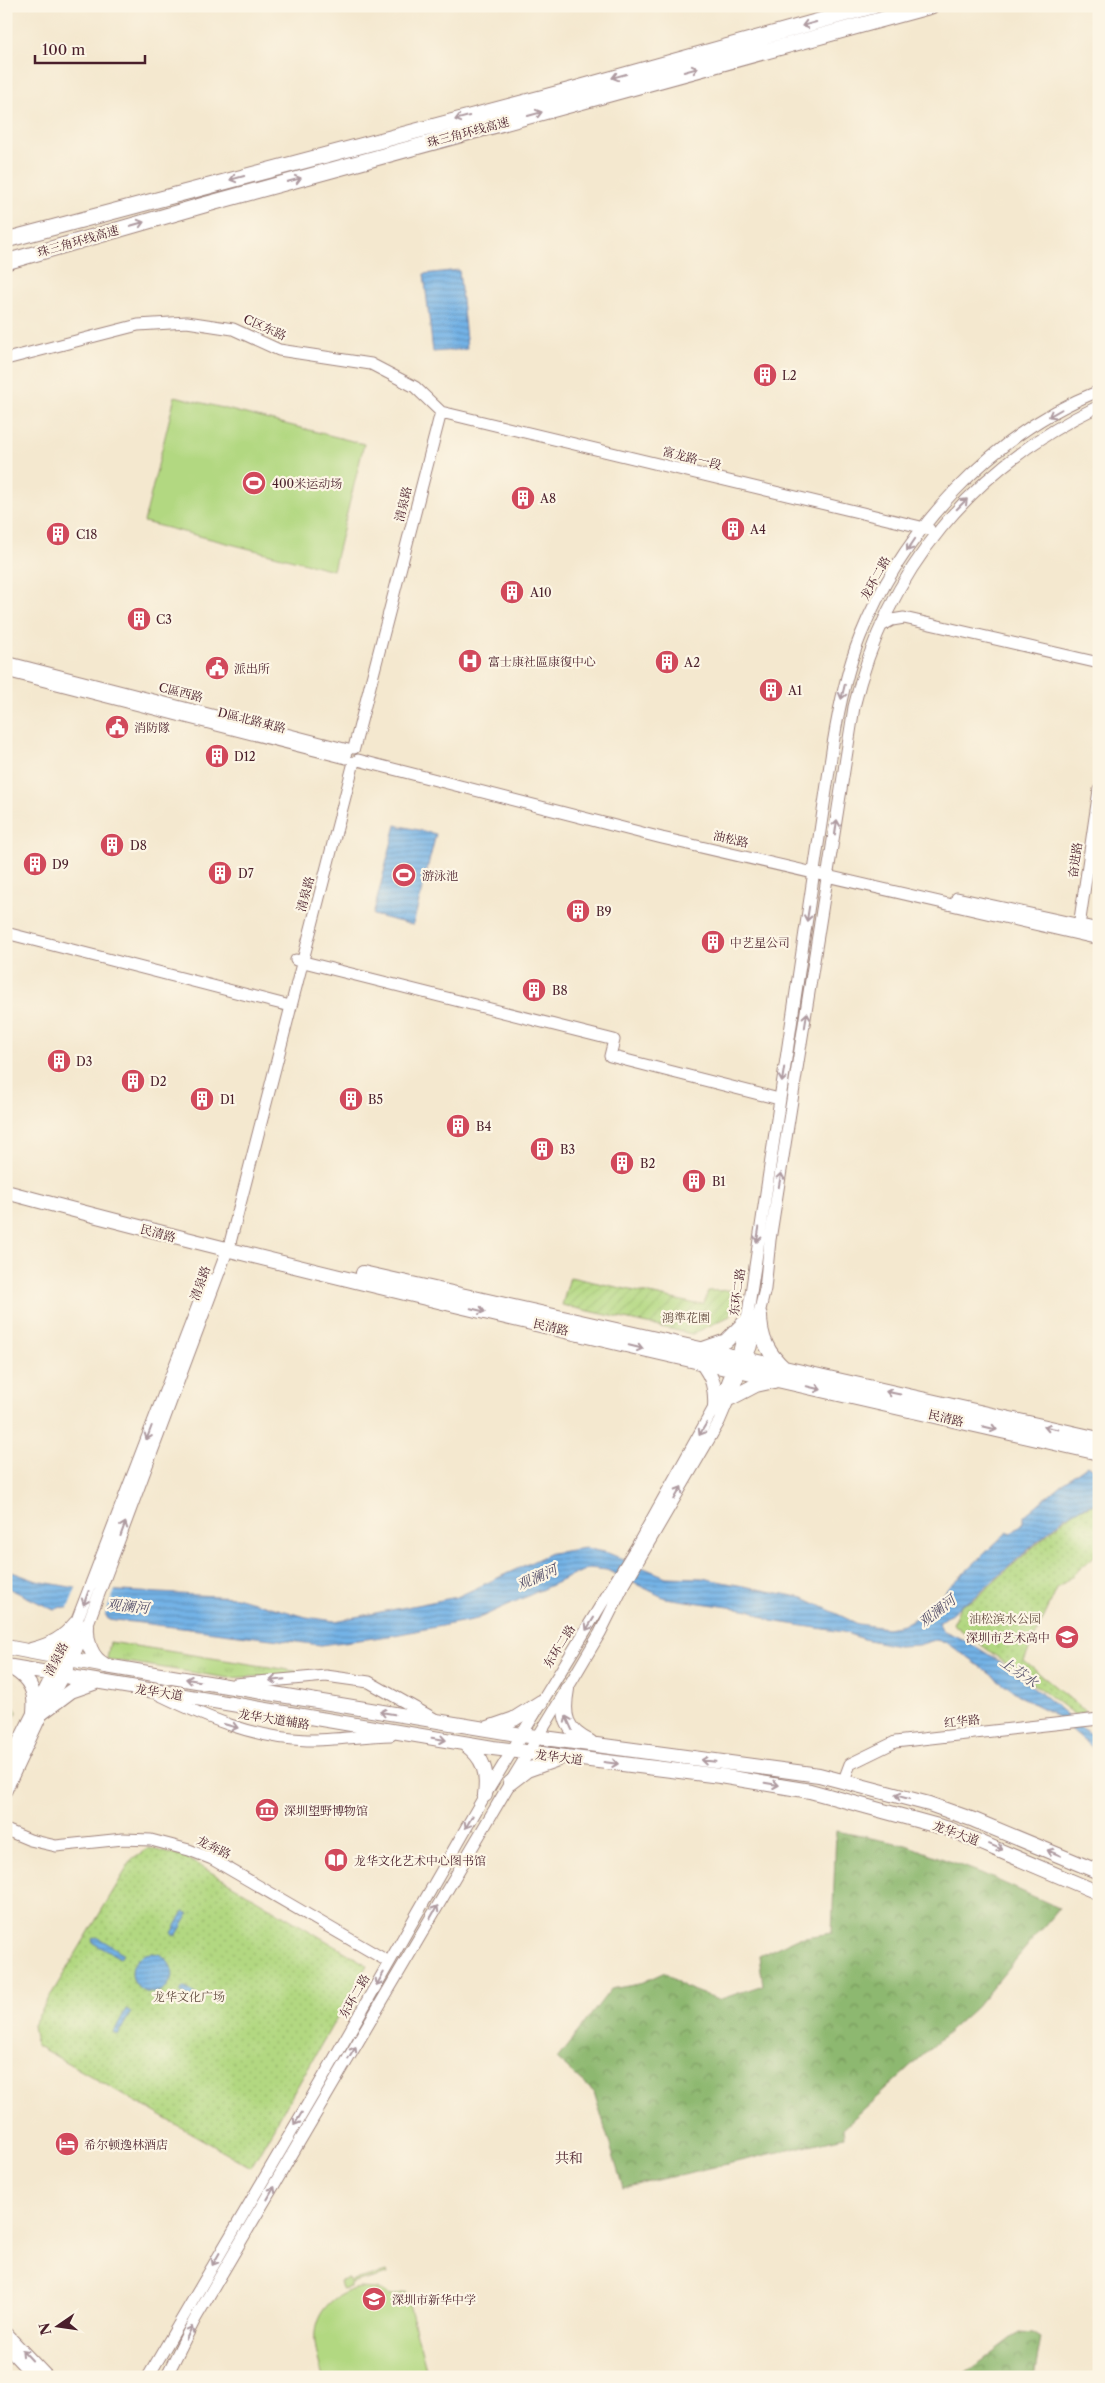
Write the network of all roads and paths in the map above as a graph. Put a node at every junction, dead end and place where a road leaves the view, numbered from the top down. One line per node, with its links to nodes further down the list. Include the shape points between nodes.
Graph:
1 (873, 6): 3 (highway, 珠三角环线高速, one-way to 3)
2 (931, 6): 4 (highway, 珠三角环线高速, one-way to 2)
3 (6, 239)
4 (52, 248): 5 (highway, 珠三角环线高速); 6 (highway)
5 (6, 262)
6 (6, 270)
7 (6, 359): 10 (main road, C区东路, via 138,325 187,322 233,329 279,350 371,364 415,387)
8 (1099, 391): 11 (main road, 龙环二路, one-way to 11, via 1040,422 988,460)
9 (1099, 406): 12 (main road, one-way to 9, via 974,492 1022,451)
10 (441, 412): 11 (main road, 富龙路一段); 19 (main road, 清泉路)
11 (922, 528): 12 (main road, 富龙路一段); 21 (main road, 龙环二路, one-way to 21, via 873,610 849,668 833,744)
12 (937, 531): 13 (main road)
13 (894, 602): 14 (main road); 15 (main road)
14 (904, 618): 15 (main road); 17 (main road)
15 (881, 626): 22 (main road, one-way to 15, via 854,707 862,672)
16 (6, 662): 19 (main road, C區西路)
17 (1099, 663)
18 (6, 671): 19 (main road, D區北路東路)
19 (353, 756): 21 (main road, 油松路); 27 (main road, 清泉路)
20 (1099, 790): 24 (main road, 奋进路)
21 (815, 869): 22 (main road, 油松路); 29 (main road, 东环二路, one-way to 29)
22 (829, 872): 24 (main road, 油松路); 33 (main road, 东环二路, one-way to 22)
23 (1099, 929): 24 (main road, 油松路)
24 (1079, 930): 26 (main road, 油松路)
25 (6, 932): 28 (main road)
26 (1099, 939)
27 (298, 961): 28 (main road, 清泉路); 29 (main road, via 614,1040 610,1056)
28 (287, 1006): 32 (main road, 清泉路)
29 (779, 1100): 33 (main road, 东环二路, one-way to 33)
30 (6, 1183): 32 (main road, 民清路)
31 (6, 1192): 32 (main road, 民清路)
32 (225, 1246): 34 (main road, 民清路); 43 (main road, 清泉路)
33 (753, 1318): 34 (main road); 35 (main road, 东环二路); 36 (main road)
34 (702, 1356): 35 (main road, 民清路); 38 (main road, via 716,1389)
35 (739, 1365): 36 (main road, 民清路); 37 (main road, 东环二路); 38 (main road, 东环二路)
36 (783, 1375): 37 (main road); 39 (main road, 民清路, one-way to 36); 40 (main road, 民清路, one-way to 40)
37 (731, 1398): 41 (main road, 东环二路, one-way to 37)
38 (716, 1407): 41 (main road, 东环二路, one-way to 41)
39 (1099, 1439)
40 (1099, 1453)
41 (640, 1548): 42 (main road, 东环二路)
42 (619, 1585): 52 (main road, 东环二路, via 600,1633); 54 (main road, 东环二路, one-way to 54)
43 (82, 1624): 45 (main road, via 56,1642); 46 (main road, 清泉路); 48 (main road, via 91,1650)
44 (6, 1647): 45 (main road, 龙华大道)
45 (26, 1651): 46 (main road, 龙华大道)
46 (67, 1659): 48 (main road, 龙华大道); 49 (main road, 清泉路)
47 (7, 1666): 49 (main road, 龙华大道); 55 (main road, via 18,1671 32,1685)
48 (106, 1666): 51 (main road, 龙华大道, one-way to 48)
49 (58, 1675): 50 (main road, 龙华大道); 55 (main road, 清泉路)
50 (98, 1682): 53 (main road, 龙华大道); 55 (main road, via 71,1691)
51 (225, 1685): 57 (main road, 龙华大道, one-way to 51); 57 (main road, one-way to 51, via 369,1682 326,1676)
52 (568, 1689): 61 (main road, 东环二路); 63 (main road, one-way to 52, via 576,1734 568,1723 565,1706)
53 (150, 1690): 59 (main road, 龙华大道); 59 (main road, 龙华大道辅路, one-way to 59, via 216,1722 293,1739)
54 (541, 1702): 58 (main road, via 514,1719); 60 (main road, 东环二路)
55 (38, 1712): 67 (main road, 清泉路); 70 (main road, 清泉路)
56 (1094, 1720): 68 (main road, 红华路, via 895,1742 850,1764)
57 (438, 1721): 58 (main road, 龙华大道)
58 (481, 1728): 60 (main road, 龙华大道)
59 (408, 1734): 62 (main road, 龙华大道, one-way to 62)
60 (522, 1735): 61 (main road, 龙华大道); 64 (main road, 东环二路)
61 (538, 1737): 63 (main road, 龙华大道); 65 (main road, 东环二路)
62 (465, 1743): 64 (main road, 龙华大道); 71 (main road, via 484,1763)
63 (596, 1745): 68 (main road, 龙华大道, one-way to 63)
64 (513, 1751): 65 (main road, 龙华大道); 71 (main road, 东环二路)
65 (528, 1753): 66 (main road, 龙华大道); 69 (main road, 东环二路)
66 (566, 1758): 69 (main road, via 535,1766); 74 (main road, 龙华大道, one-way to 74, via 774,1784 872,1806 950,1829)
67 (6, 1766)
68 (844, 1780): 73 (main road, 龙华大道, one-way to 68, via 974,1820)
69 (510, 1783): 81 (main road, 东环二路, one-way to 69, via 194,2322)
70 (6, 1791)
71 (485, 1795): 75 (main road, 东环二路, one-way to 75)
72 (6, 1830): 75 (main road, 龙奔路, via 56,1846 141,1839 188,1850 212,1860)
73 (1099, 1872)
74 (1099, 1893)
75 (389, 1962): 80 (main road, 东环二路, one-way to 80)
76 (6, 2333): 79 (main road, one-way to 76)
77 (6, 2347): 78 (main road)
78 (34, 2377)
79 (48, 2377)
80 (148, 2377)
81 (166, 2377)

